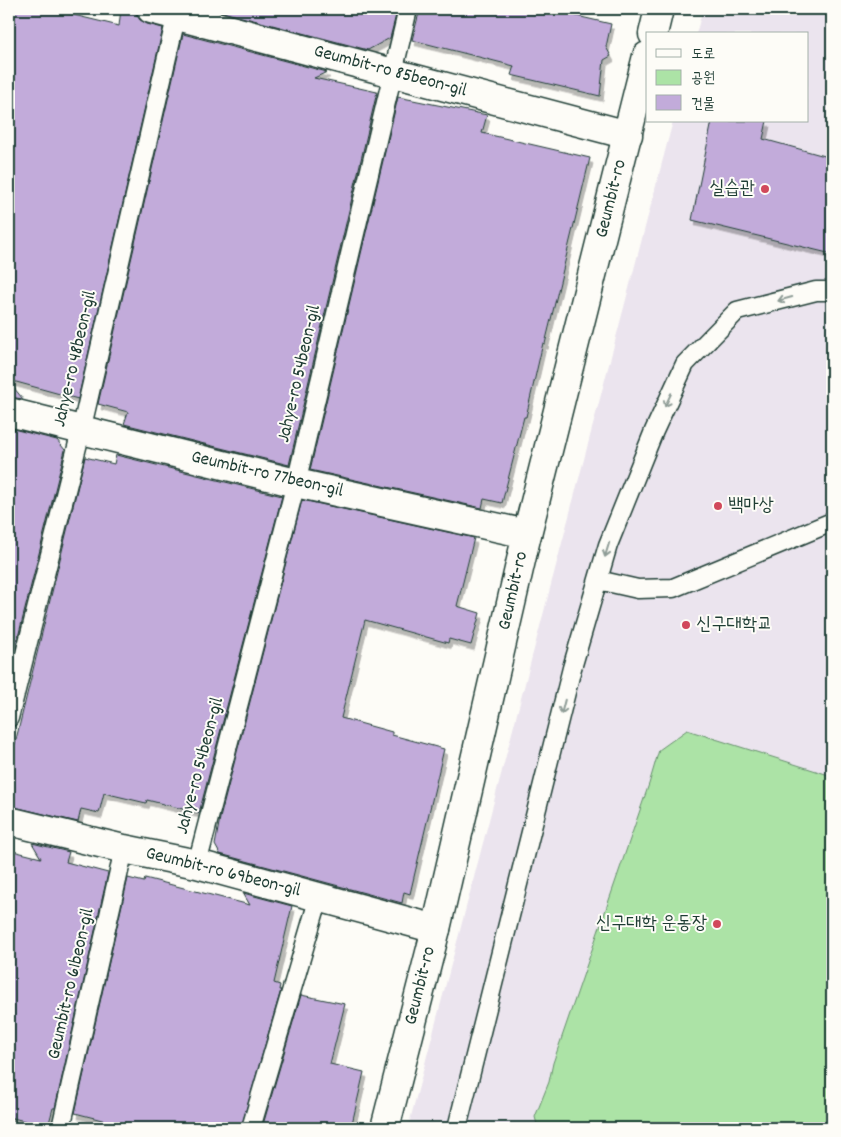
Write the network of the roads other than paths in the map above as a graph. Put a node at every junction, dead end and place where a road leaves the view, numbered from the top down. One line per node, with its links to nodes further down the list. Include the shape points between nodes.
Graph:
1 (408, 9): 6 (lane, Jahye-ro 54beon-gil)
2 (658, 9): 4 (street)
3 (169, 11): 6 (street, Geumbit-ro 85beon-gil); 10 (lane, Jahye-ro 48beon-gil)
4 (652, 32)
5 (646, 60): 7 (street, Geumbit-ro)
6 (392, 74): 7 (street, Geumbit-ro 85beon-gil); 11 (lane, Jahye-ro 54beon-gil)
7 (628, 135): 13 (street, Geumbit-ro)
8 (832, 291): 14 (lane, one-way to 14, via 816,291 737,311 685,364 654,431 608,546)
9 (9, 412): 10 (street, Geumbit-ro 77beon-gil)
10 (81, 431): 11 (street, Geumbit-ro 77beon-gil); 15 (lane, Jahye-ro 48beon-gil)
11 (296, 482): 13 (street, Geumbit-ro 77beon-gil); 18 (lane, Jahye-ro 54beon-gil)
12 (832, 522): 14 (lane, via 673,588 638,589)
13 (527, 534): 20 (street, Geumbit-ro)
14 (598, 580): 24 (lane, one-way to 24, via 572,668)
15 (9, 718)
16 (9, 821): 17 (street, Geumbit-ro 69beon-gil)
17 (124, 849): 18 (street, Geumbit-ro 69beon-gil); 21 (lane, Geumbit-ro 61beon-gil)
18 (197, 864): 19 (street, Geumbit-ro 69beon-gil)
19 (319, 897): 20 (street, Geumbit-ro 69beon-gil); 22 (lane)
20 (436, 929): 23 (street, Geumbit-ro)
21 (61, 1128)
22 (251, 1128)
23 (386, 1128)
24 (457, 1128)

